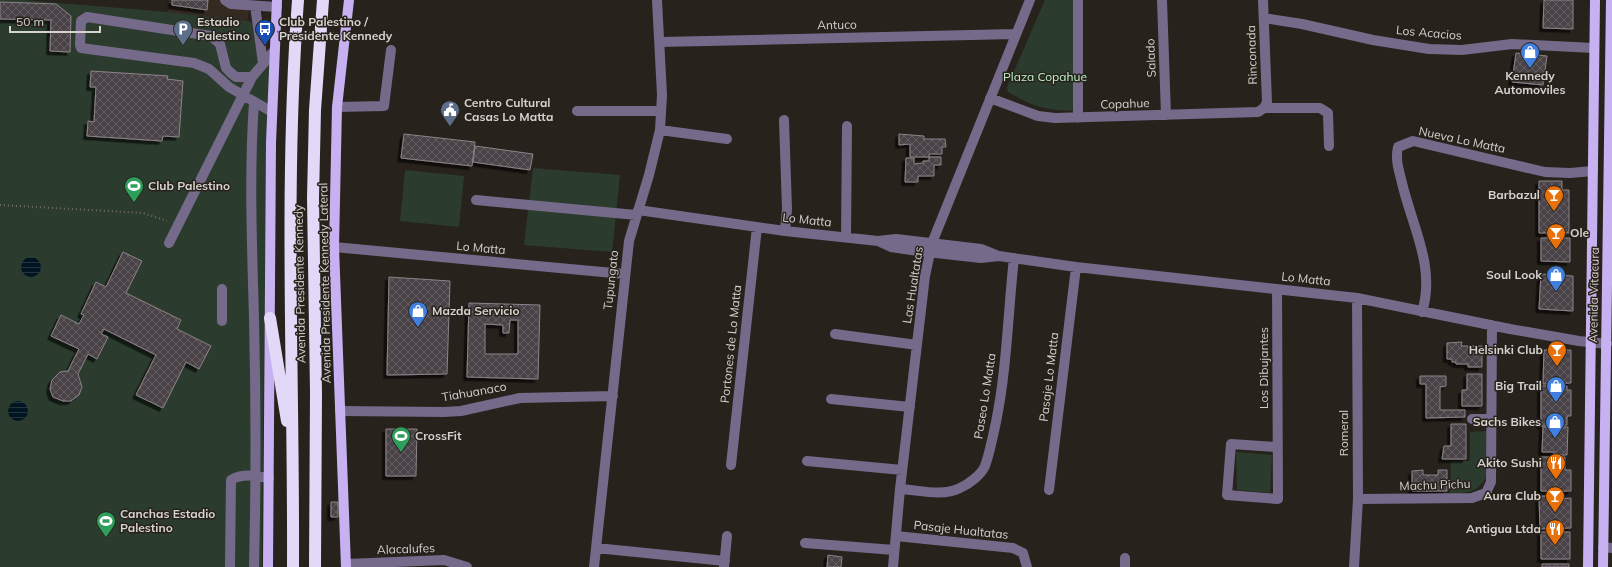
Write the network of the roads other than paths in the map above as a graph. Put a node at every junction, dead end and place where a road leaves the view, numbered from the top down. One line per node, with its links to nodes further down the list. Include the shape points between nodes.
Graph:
1 (225, 0): 13 (street, via 231,4)
2 (298, 0): 71 (highway, Avenida Presidente Kennedy, via 291,228)
3 (323, 0): 92 (highway, Avenida Presidente Kennedy, via 312,198 316,400)
4 (349, 0): 26 (main road, Avenida Presidente Kennedy Lateral)
5 (657, 0): 16 (street, Tupungato)
6 (1030, 0): 15 (street, Las Hualtatas)
7 (1078, 0): 32 (street)
8 (1162, 0): 31 (street, Salado)
9 (1263, 0): 14 (street, Rinconada)
10 (1595, 0): 17 (main road, Avenida Vitacura)
11 (1611, 0): 21 (main road, Avenida Vitacura)
12 (277, 3): 13 (street); 19 (main road)
13 (254, 6): 20 (street)
14 (1264, 18): 17 (street, Los Acacios, via 1373,40 1429,48 1462,50 1512,44); 27 (street, Rinconada, via 1267,98)
15 (1015, 34): 16 (street, Antuco); 24 (street, Las Hualtatas)
16 (660, 42): 29 (street, Tupungato)
17 (1594, 48): 39 (main road, Avenida Vitacura)
18 (391, 50): 26 (street, via 384,106)
19 (274, 51): 20 (street); 30 (main road)
20 (263, 63): 22 (street)
21 (1611, 70): 38 (main road, Avenida Vitacura)
22 (252, 77): 23 (street); 23 (street, via 236,76 226,68 220,44 211,36 87,17 81,21 82,48 194,63 209,69)
23 (243, 96): 25 (street); 45 (street)
24 (990, 98): 32 (street, Copahue, via 1038,116); 47 (street, Las Hualtatas)
25 (254, 102): 30 (street); 74 (street, via 252,222)
26 (337, 107): 46 (main road, Avenida Presidente Kennedy Lateral)
27 (1264, 108): 31 (street, Copahue, via 1255,113); 37 (street, Copahue, via 1320,108 1328,113)
28 (577, 111): 29 (street)
29 (661, 111): 35 (street, Tupungato)
30 (272, 112): 55 (main road)
31 (1166, 115): 32 (street, Copahue)
32 (1078, 118)
33 (784, 120): 43 (street, via 787,209)
34 (847, 126): 44 (street)
35 (660, 130): 36 (street); 41 (street, Tupungato)
36 (727, 139)
37 (1329, 146)
38 (1610, 160): 60 (main road, Avenida Vitacura)
39 (1593, 171): 54 (street, Nueva Lo Matta, via 1545,172 1412,141 1398,147 1396,158 1404,193 1426,269 1426,294); 59 (main road, Avenida Vitacura)
40 (476, 200): 41 (street, Lo Matta)
41 (637, 213): 42 (street, Lo Matta); 50 (street, Tupungato, via 628,241)
42 (757, 226): 43 (street, Lo Matta); 72 (street, Portones de Lo Matta)
43 (785, 231): 44 (street, Lo Matta)
44 (846, 237): 47 (street, Lo Matta, via 878,241 891,247)
45 (169, 243)
46 (334, 247): 50 (street, Lo Matta); 65 (main road, Avenida Presidente Kennedy Lateral)
47 (931, 248): 48 (street, Lo Matta, via 981,258); 61 (street, Las Hualtatas, via 925,276)
48 (1014, 258): 49 (street, Lo Matta); 76 (street, Paseo Lo Matta, via 1000,397 984,467 980,473 954,491 945,493)
49 (1076, 267): 52 (street, Lo Matta); 77 (street, Pasaje Lo Matta)
50 (624, 274): 62 (street, Tupungato)
51 (222, 289): 56 (street)
52 (1277, 289): 53 (street, Lo Matta); 69 (street, Los Dibujantes)
53 (1357, 298): 54 (street, Lo Matta); 78 (street, Romeral)
54 (1422, 312): 57 (street, Lo Matta)
55 (270, 318): 71 (highway); 75 (main road)
56 (222, 321)
57 (1492, 325): 59 (street, Lo Matta); 67 (street, Machu Pichu)
58 (836, 334): 61 (street)
59 (1591, 343): 60 (street, Lo Matta); 98 (main road, Avenida Vitacura)
60 (1607, 344): 68 (main road, Avenida Vitacura)
61 (918, 345): 64 (street, Las Hualtatas)
62 (613, 396): 65 (street, Tiahuanaco, via 520,398 444,412); 83 (street, Tupungato)
63 (831, 399): 64 (street)
64 (910, 408): 73 (street, Las Hualtatas)
65 (340, 411): 87 (main road, Avenida Presidente Kennedy Lateral)
66 (1472, 419): 67 (street)
67 (1491, 419): 78 (street, Machu Pichu, via 1491,482 1486,493 1472,498)
68 (1609, 437): 82 (main road, Avenida Vitacura)
69 (1277, 447): 69 (street, Los Dibujantes, via 1231,444 1227,495 1278,498)
70 (807, 461): 73 (street)
71 (294, 465): 91 (highway, Avenida Presidente Kennedy)
72 (731, 465)
73 (902, 470): 76 (street, Las Hualtatas)
74 (256, 476): 75 (street); 88 (street, via 236,477 231,480); 89 (street)
75 (269, 478): 90 (main road)
76 (900, 488): 80 (street, Las Hualtatas)
77 (1049, 490)
78 (1358, 499): 97 (street, Romeral)
79 (727, 536): 86 (street)
80 (896, 536): 84 (street, Las Hualtatas); 96 (street, Pasaje Hualtatas, via 1012,548 1023,553)
81 (804, 543): 84 (street)
82 (1608, 547): 99 (main road, Avenida Vitacura)
83 (596, 548): 85 (street); 94 (street, Tupungato)
84 (894, 550): 95 (street, Las Hualtatas)
85 (698, 563): 86 (street)
86 (725, 564)
87 (346, 566): 93 (street, Alacalufes, via 444,560)
88 (230, 567)
89 (254, 567)
90 (268, 567)
91 (293, 567)
92 (315, 567)
93 (467, 567)
94 (594, 567)
95 (893, 567)
96 (1027, 567)
97 (1354, 567)
98 (1588, 567)
99 (1603, 567)

